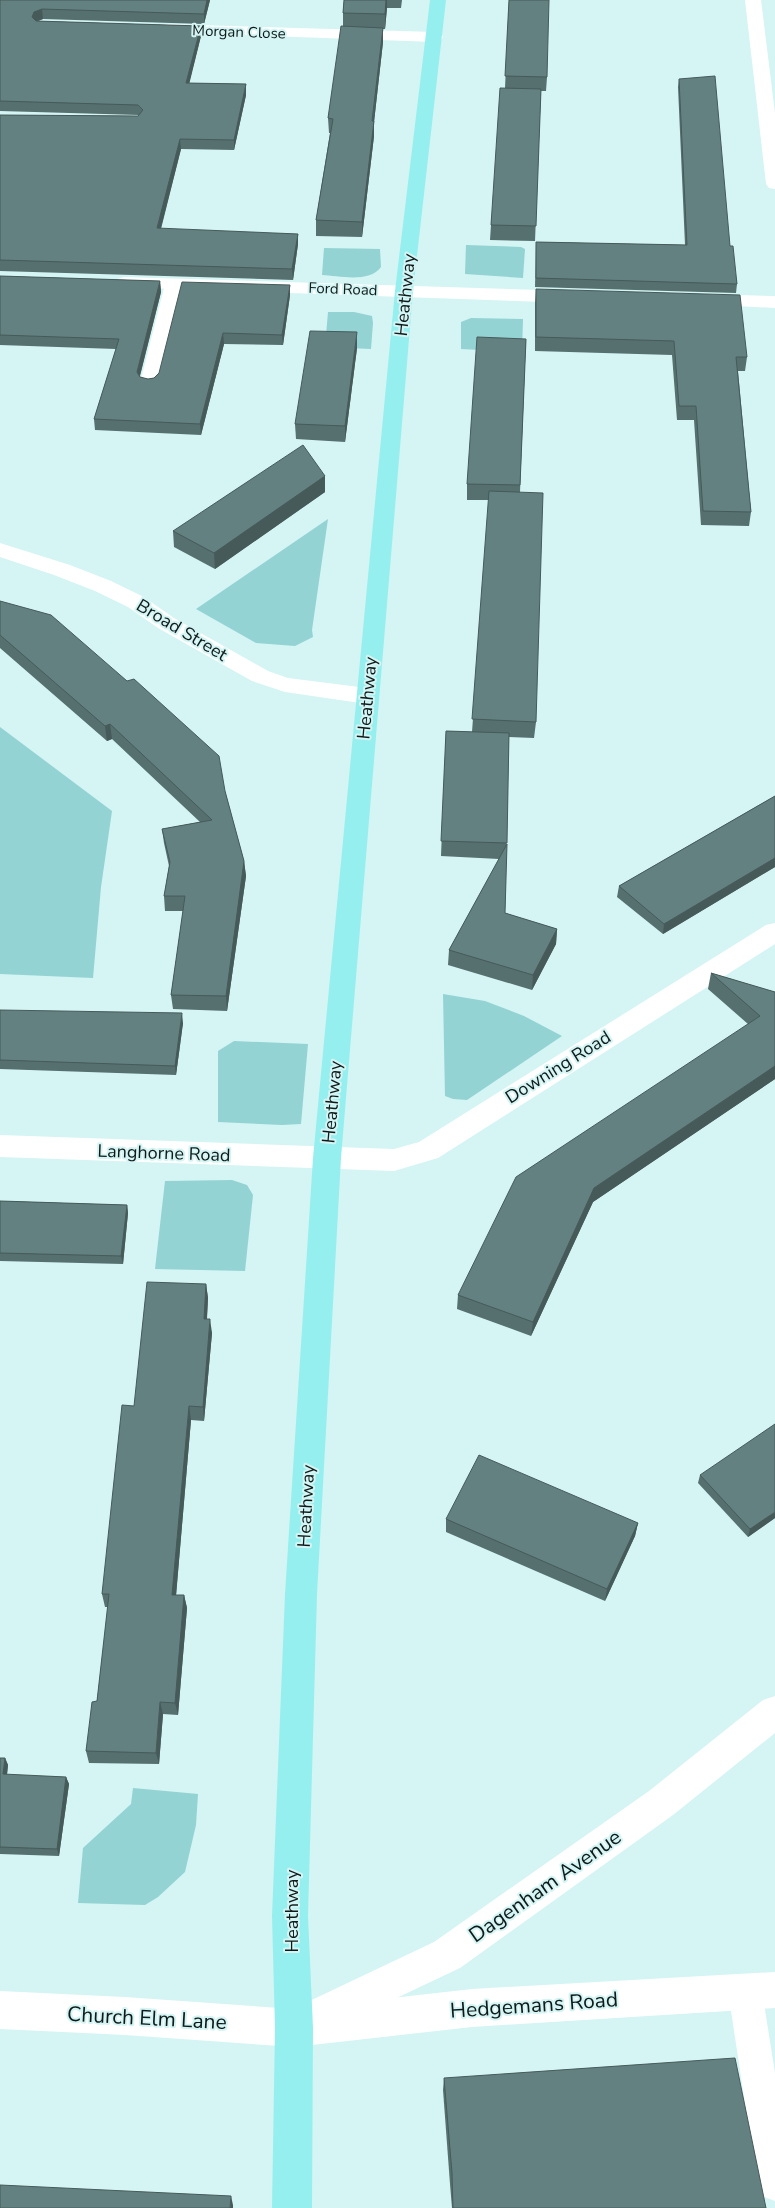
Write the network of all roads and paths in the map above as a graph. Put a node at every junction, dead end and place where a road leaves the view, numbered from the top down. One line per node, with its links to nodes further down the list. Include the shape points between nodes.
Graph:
1 (438, 0): 4 (main road, Heathway)
2 (753, 0): 5 (street)
3 (151, 29): 4 (street, Morgan Close)
4 (435, 37): 8 (main road, Heathway)
5 (775, 184)
6 (108, 282): 7 (street, Ford Road)
7 (174, 284): 8 (street, Ford Road); 12 (lane)
8 (404, 291): 9 (street, Ford Road); 14 (main road, Heathway)
9 (594, 298)
10 (683, 299): 11 (street)
11 (775, 302)
12 (149, 383)
13 (0, 550): 14 (street, Broad Street, via 112,590 260,676 286,685)
14 (367, 696): 17 (main road, Heathway)
15 (775, 932): 17 (street, Downing Road, via 428,1150 394,1160)
16 (0, 1146): 17 (street, Langhorne Road)
17 (327, 1158): 21 (main road, Heathway, via 301,1594 290,1916)
18 (775, 1712): 21 (street, Dagenham Avenue, via 660,1803 447,1955)
19 (760, 1990): 21 (street, Hedgemans Road, via 472,2008); 22 (lane)
20 (0, 2010): 21 (street, Church Elm Lane)
21 (294, 2028): 23 (main road, Heathway)
22 (775, 2184)
23 (292, 2208)

